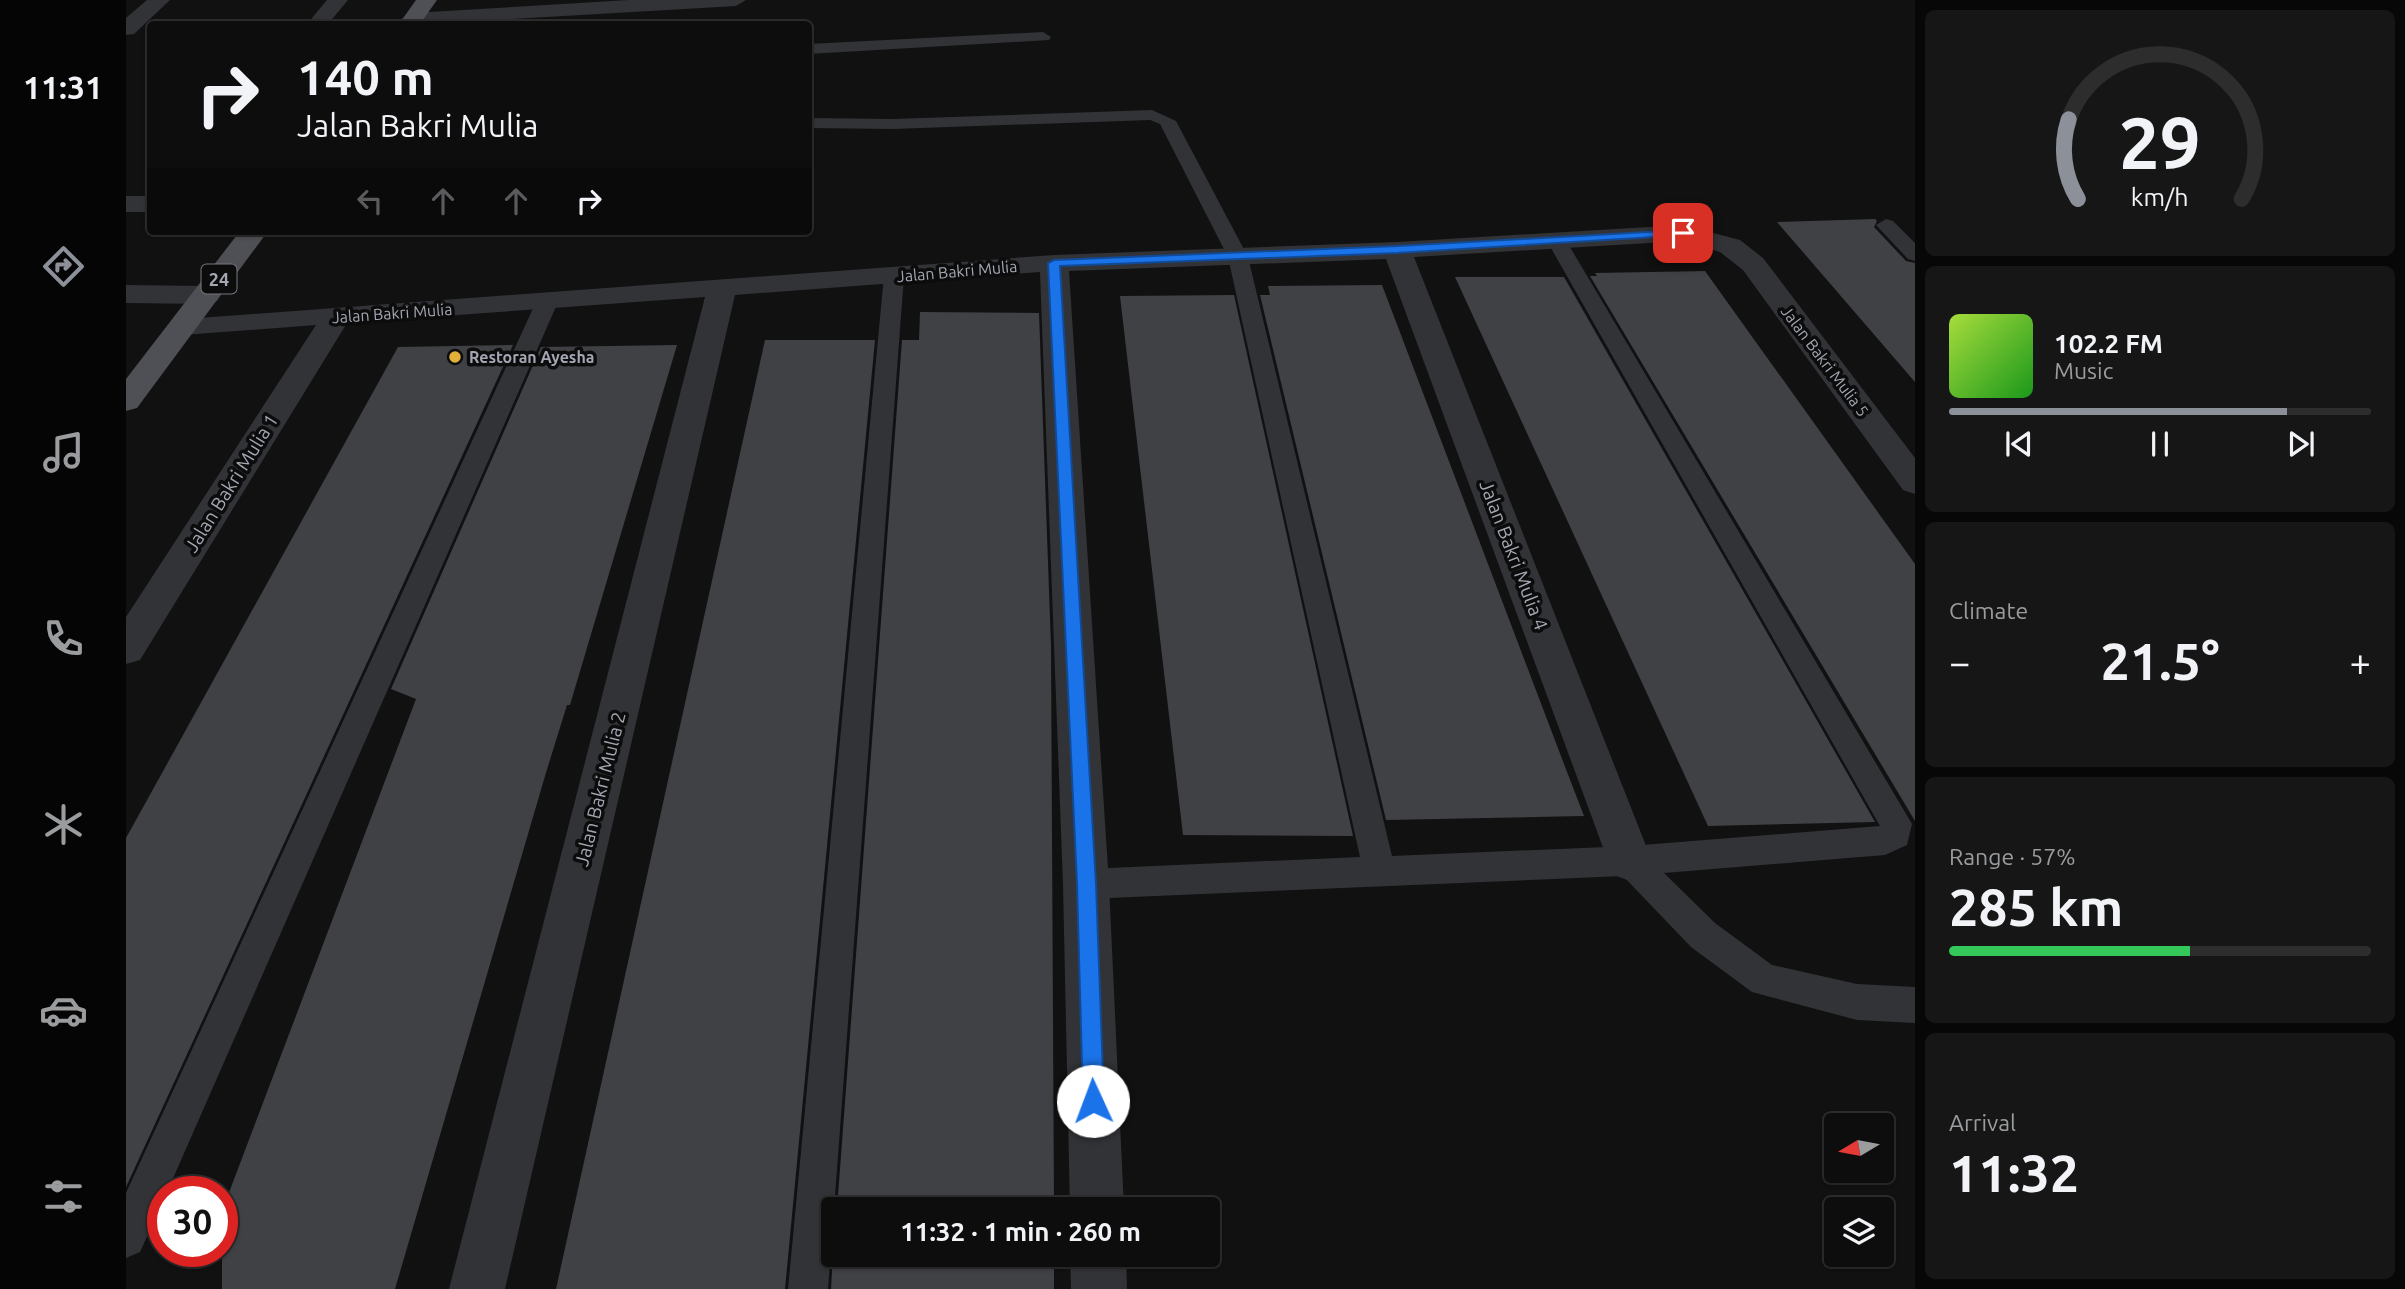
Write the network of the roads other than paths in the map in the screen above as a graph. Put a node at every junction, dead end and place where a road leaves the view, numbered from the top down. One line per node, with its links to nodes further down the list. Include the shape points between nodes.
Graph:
1 (160, 0): 8 (street)
2 (338, 0): 5 (street)
3 (427, 0): 6 (main road)
4 (736, 0): 7 (street)
5 (320, 21)
6 (412, 21)
7 (426, 21)
8 (126, 29)
9 (1043, 37): 10 (lane)
10 (812, 49)
11 (812, 123): 20 (lane, via 1158,116 1167,121)
12 (126, 204): 13 (street)
13 (147, 204)
14 (1886, 225): 19 (lane)
15 (251, 235): 25 (main road, 24)
16 (1557, 241): 17 (street, Jalan Bakri Mulia, via 1683,233); 18 (street, Jalan Bakri Mulia); 32 (lane, via 1896,824 1896,835 1885,840)
17 (1730, 246): 30 (street, Jalan Bakri Mulia 5, via 1753,264)
18 (1397, 250): 20 (street, Jalan Bakri Mulia); 32 (street, Jalan Bakri Mulia 4)
19 (1915, 255)
20 (1238, 257): 21 (street, Jalan Bakri Mulia); 33 (lane)
21 (1054, 263): 22 (street, Jalan Bakri Mulia); 34 (street)
22 (894, 276): 23 (street, Jalan Bakri Mulia); 40 (lane)
23 (722, 288): 26 (street, Jalan Bakri Mulia); 39 (street, Jalan Bakri Mulia 2)
24 (126, 294): 25 (street)
25 (207, 295): 28 (main road, 24)
26 (547, 302): 27 (street, Jalan Bakri Mulia); 37 (lane)
27 (336, 317): 28 (street, Jalan Bakri Mulia); 31 (street, Jalan Bakri Mulia 1)
28 (183, 326): 29 (main road, 24)
29 (126, 401)
30 (1915, 482)
31 (126, 649)
32 (1630, 861): 33 (lane); 35 (lane, via 1703,935 1764,980 1857,1002)
33 (1379, 869): 34 (lane)
34 (1086, 884): 36 (street)
35 (1915, 1005)
36 (1097, 1197)
37 (126, 1238)
38 (1098, 1267): 41 (street)
39 (477, 1289)
40 (808, 1289)
41 (1099, 1289)

